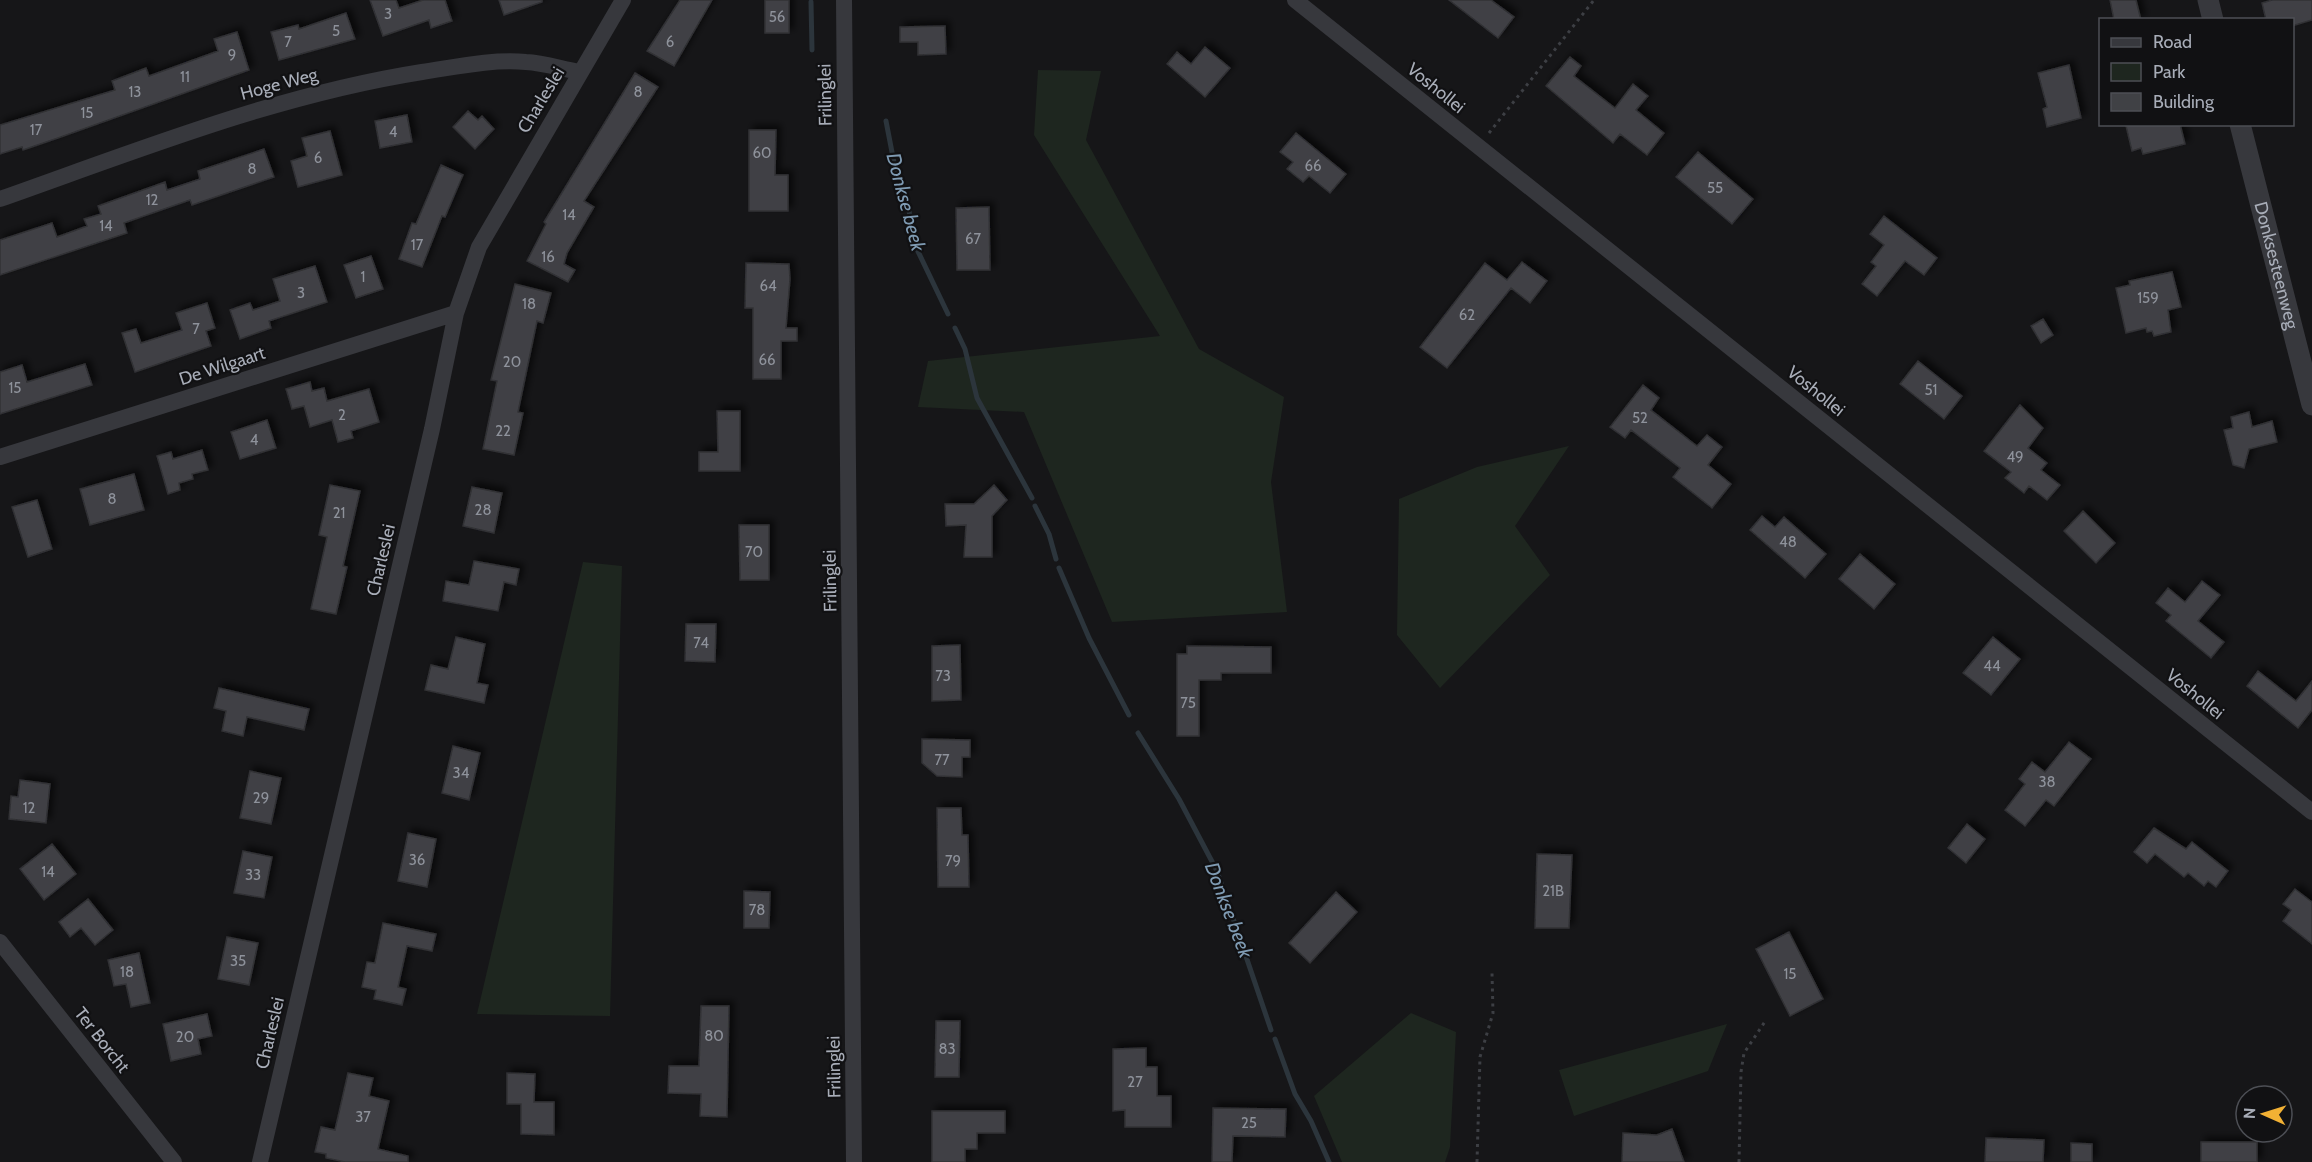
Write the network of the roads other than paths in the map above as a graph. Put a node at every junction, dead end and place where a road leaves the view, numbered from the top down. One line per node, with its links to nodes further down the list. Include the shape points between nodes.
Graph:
1 (623, 0): 6 (street, Charleslei)
2 (844, 0): 16 (street, Frilinglei)
3 (1295, 0): 12 (street, Voshollei)
4 (2208, 0): 5 (street)
5 (2212, 18)
6 (580, 72): 8 (street, Hoge Weg, via 527,62 497,62 402,75 311,94 245,112); 9 (street, Charleslei, via 478,248)
7 (2241, 126): 10 (street, Donksesteenweg)
8 (0, 199)
9 (456, 313): 11 (street, De Wilgaart); 15 (street, Charleslei)
10 (2312, 405)
11 (0, 457)
12 (2312, 812)
13 (0, 942): 14 (street, Ter Borcht)
14 (174, 1162)
15 (260, 1162)
16 (854, 1162)

